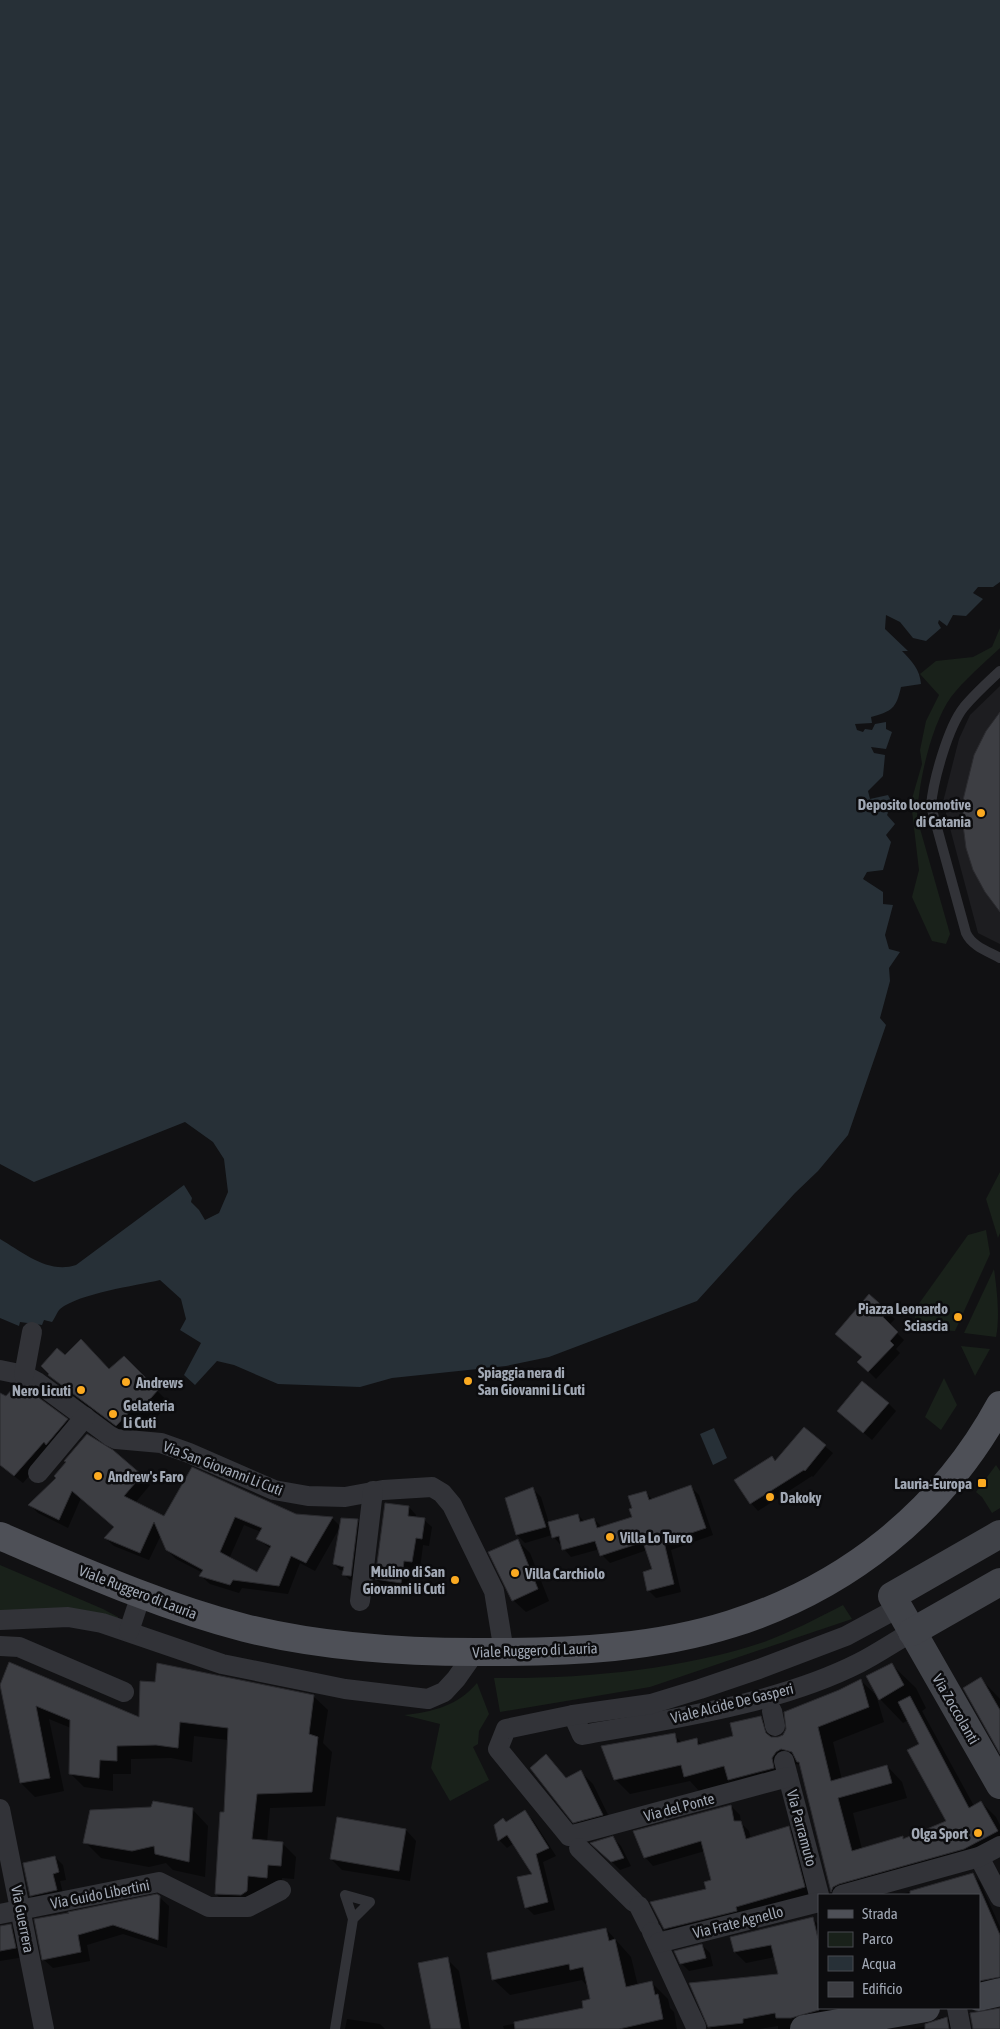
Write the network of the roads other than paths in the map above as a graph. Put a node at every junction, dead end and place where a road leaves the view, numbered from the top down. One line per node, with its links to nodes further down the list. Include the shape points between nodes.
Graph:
1 (1000, 671): 2 (lane, via 956,720 932,793 931,806 966,933 977,946)
2 (1000, 958)
3 (32, 1332): 5 (street)
4 (0, 1370): 5 (street, Via San Giovanni Li Cuti)
5 (24, 1375): 7 (street, Via San Giovanni Li Cuti)
6 (1000, 1405): 21 (main road, Viale Ruggero di Lauria, via 964,1462 917,1516 864,1560 808,1592 729,1625 679,1636 621,1646)
7 (85, 1417): 8 (street); 9 (street, Via San Giovanni Li Cuti, via 116,1439 161,1443 189,1452 274,1490 308,1496 345,1497)
8 (38, 1473)
9 (373, 1491): 14 (street); 21 (street, Via San Giovanni Li Cuti, via 432,1487 452,1505 494,1591)
10 (1000, 1534): 15 (main road, Viale Alcide De Gasperi)
11 (0, 1536): 13 (main road, Viale Ruggero di Lauria)
12 (1000, 1582): 18 (main road, Viale Alcide De Gasperi)
13 (141, 1595): 17 (street); 20 (main road, Viale Ruggero di Lauria, via 245,1628 307,1640 374,1649)
14 (360, 1601)
15 (895, 1602): 18 (main road, Via Zoccolanti); 23 (street, Viale Alcide De Gasperi, via 846,1636 760,1669 651,1704)
16 (0, 1620): 17 (street, via 68,1617)
17 (129, 1631): 20 (street, via 222,1664 345,1689 428,1700 444,1692)
18 (912, 1632): 23 (street, Viale Alcide De Gasperi, via 858,1663 768,1697 582,1735); 25 (main road, Via Zoccolanti)
19 (0, 1646): 22 (street, via 19,1647)
20 (476, 1652): 21 (main road, Viale Ruggero di Lauria)
21 (504, 1652)
22 (124, 1692)
23 (573, 1715): 27 (street, Viale Alcide De Gasperi, via 506,1729 498,1749)
24 (786, 1769): 27 (street, Via del Ponte); 31 (street, Via Parramuto)
25 (1000, 1785)
26 (0, 1809): 35 (street, Via Guerrera)
27 (574, 1842): 38 (street, via 637,1904)
28 (1000, 1846): 29 (street)
29 (974, 1858): 32 (street); 33 (street)
30 (281, 1890): 35 (street, Via Guido Libertini, via 248,1906 209,1906 159,1882)
31 (819, 1894)
32 (846, 1894)
33 (1000, 1897)
34 (818, 1902): 38 (street, Via Frate Agnello)
35 (21, 1910): 36 (street, Via Guido Libertini); 45 (street, Via Guerrera)
36 (0, 1914)
37 (353, 1919): 46 (lane)
38 (653, 1934): 44 (street)
39 (1000, 1992): 40 (main road)
40 (980, 1997)
41 (919, 2009): 43 (main road)
42 (957, 2009): 48 (street)
43 (853, 2019): 47 (main road)
44 (696, 2027)
45 (44, 2029)
46 (334, 2029)
47 (804, 2029)
48 (961, 2029)

